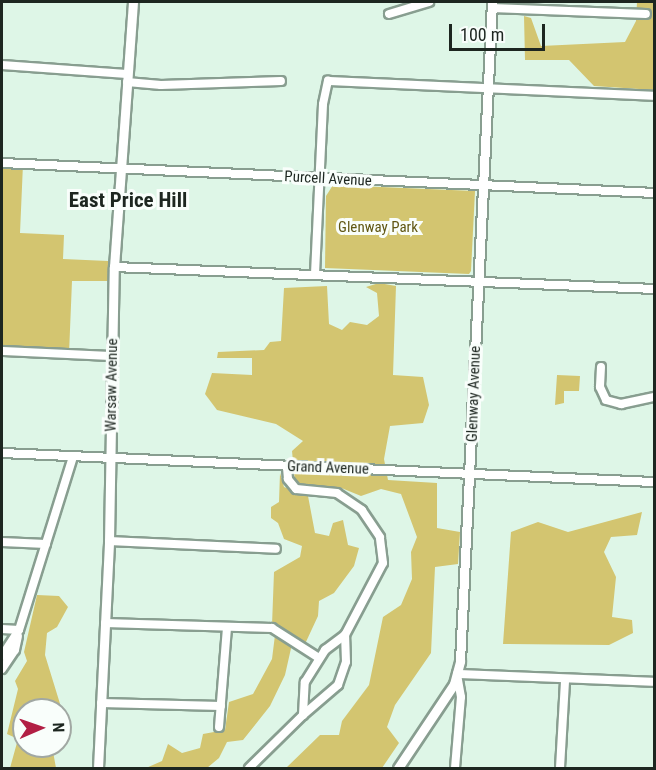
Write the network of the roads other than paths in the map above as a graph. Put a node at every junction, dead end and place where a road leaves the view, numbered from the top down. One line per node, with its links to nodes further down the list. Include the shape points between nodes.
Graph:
1 (133, 2): 7 (main road, Warsaw Avenue)
2 (429, 2): 4 (street)
3 (492, 5): 5 (street); 9 (main road, Glenway Avenue)
4 (389, 14)
5 (646, 14)
6 (2, 65): 7 (street)
7 (127, 78): 8 (street, via 161,85); 12 (main road, Warsaw Avenue)
8 (281, 81)
9 (487, 89): 10 (street); 13 (street, via 328,81 322,104); 14 (main road, Glenway Avenue)
10 (654, 96)
11 (2, 163): 12 (street, Purcell Avenue)
12 (120, 168): 13 (street, Purcell Avenue); 16 (main road, Warsaw Avenue)
13 (320, 179): 14 (street, Purcell Avenue); 17 (street)
14 (484, 186): 15 (street, Purcell Avenue); 18 (main road, Glenway Avenue)
15 (654, 193)
16 (114, 267): 17 (street); 21 (main road, Warsaw Avenue)
17 (315, 274): 18 (street)
18 (478, 282): 19 (street); 28 (main road, Glenway Avenue)
19 (654, 289)
20 (2, 351): 21 (street)
21 (112, 356): 26 (main road, Warsaw Avenue)
22 (601, 367): 23 (street, via 600,387 606,400 621,404)
23 (654, 397)
24 (2, 453): 25 (street, Grand Avenue)
25 (73, 457): 26 (street, Grand Avenue); 32 (street)
26 (111, 460): 27 (street, Grand Avenue); 30 (main road, Warsaw Avenue)
27 (287, 467): 28 (street, Grand Avenue); 38 (street, via 288,479 296,489 328,491 345,497 368,517 380,537 384,554 380,572)
28 (471, 475): 29 (street, Grand Avenue); 42 (main road, Glenway Avenue)
29 (654, 482)
30 (109, 541): 33 (street); 34 (main road, Warsaw Avenue)
31 (2, 542): 32 (street)
32 (46, 544): 37 (street)
33 (276, 549)
34 (105, 623): 35 (street); 45 (main road, Warsaw Avenue)
35 (227, 627): 40 (street, via 279,630); 46 (street)
36 (2, 630): 37 (street)
37 (19, 630): 39 (street); 41 (street, via 15,650)
38 (345, 635): 40 (street); 47 (street, via 346,662 338,685)
39 (2, 656)
40 (319, 658): 47 (street, via 303,688)
41 (2, 669)
42 (457, 674): 43 (street); 51 (main road, Glenway Avenue); 52 (street, via 460,697)
43 (565, 680): 44 (street); 53 (street)
44 (654, 682)
45 (101, 703): 46 (street); 49 (main road, Warsaw Avenue)
46 (221, 706): 48 (street)
47 (303, 715): 50 (street)
48 (219, 727)
49 (98, 768)
50 (249, 768)
51 (398, 768)
52 (456, 768)
53 (560, 768)

